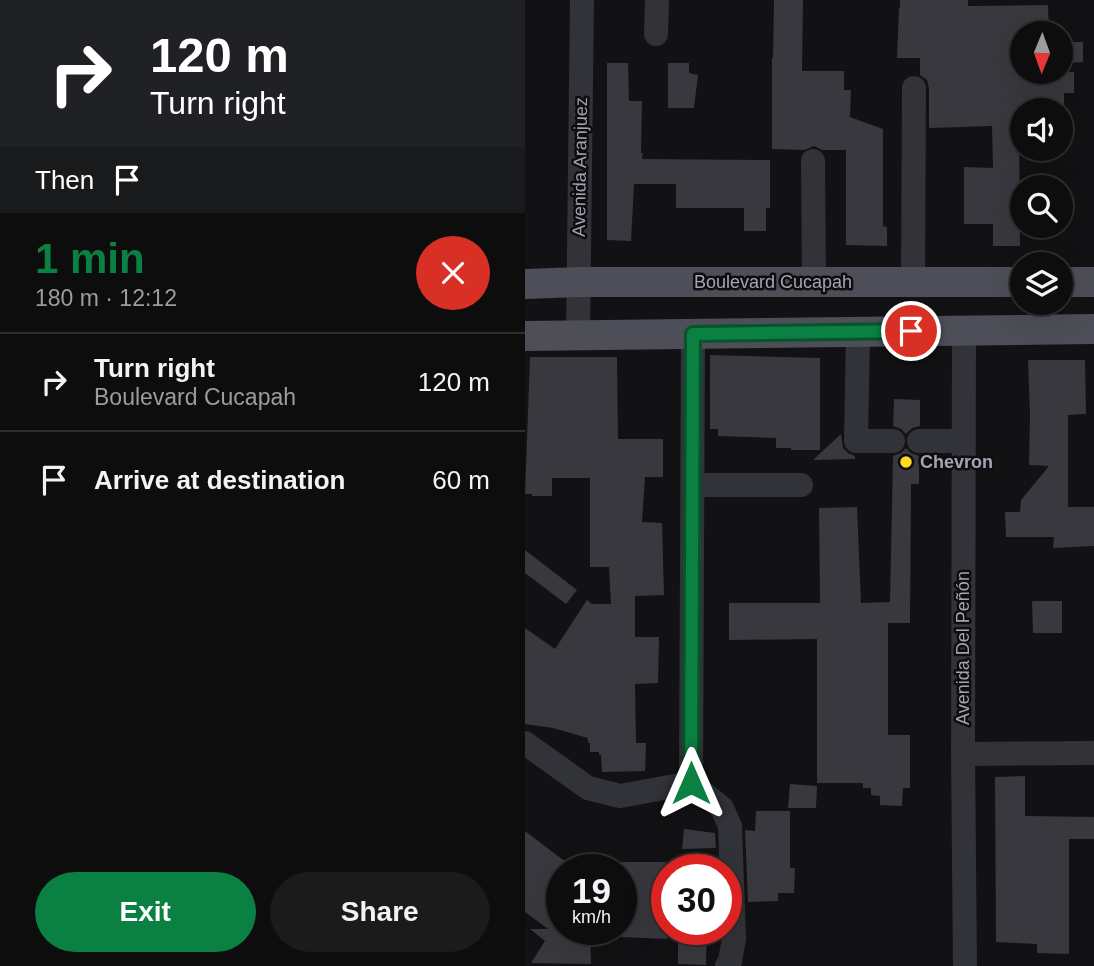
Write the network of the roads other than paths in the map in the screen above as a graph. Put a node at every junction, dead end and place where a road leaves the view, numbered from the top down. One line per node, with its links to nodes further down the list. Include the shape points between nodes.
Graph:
1 (582, 0): 6 (street, Avenida Aranjuez)
2 (657, 0): 3 (street)
3 (656, 34)
4 (914, 88): 7 (street)
5 (813, 161): 11 (street)
6 (579, 282): 11 (main road, Boulevard Cucapah); 12 (main road, Boulevard Cucapah); 17 (street, Avenida Aranjuez)
7 (913, 282): 8 (main road, Boulevard Cucapah); 11 (main road, Boulevard Cucapah)
8 (1010, 282)
9 (1073, 282): 10 (main road)
10 (1094, 282)
11 (814, 283)
12 (525, 284)
13 (1094, 329): 14 (main road)
14 (964, 330): 15 (main road); 21 (street, Avenida Del Peñón)
15 (858, 332): 16 (main road); 19 (street, via 856,441)
16 (693, 334): 17 (main road); 22 (street)
17 (578, 335): 18 (main road)
18 (525, 336)
19 (893, 441)
20 (919, 441): 21 (street)
21 (964, 441): 26 (street, Avenida Del Peñón)
22 (693, 485): 23 (street); 27 (street)
23 (801, 485)
24 (525, 743): 27 (street, via 588,788 609,794)
25 (1094, 753): 26 (street)
26 (963, 754): 29 (street, Avenida Del Peñón)
27 (691, 783): 28 (street, via 722,808 730,826 734,939)
28 (727, 966)
29 (965, 966)

